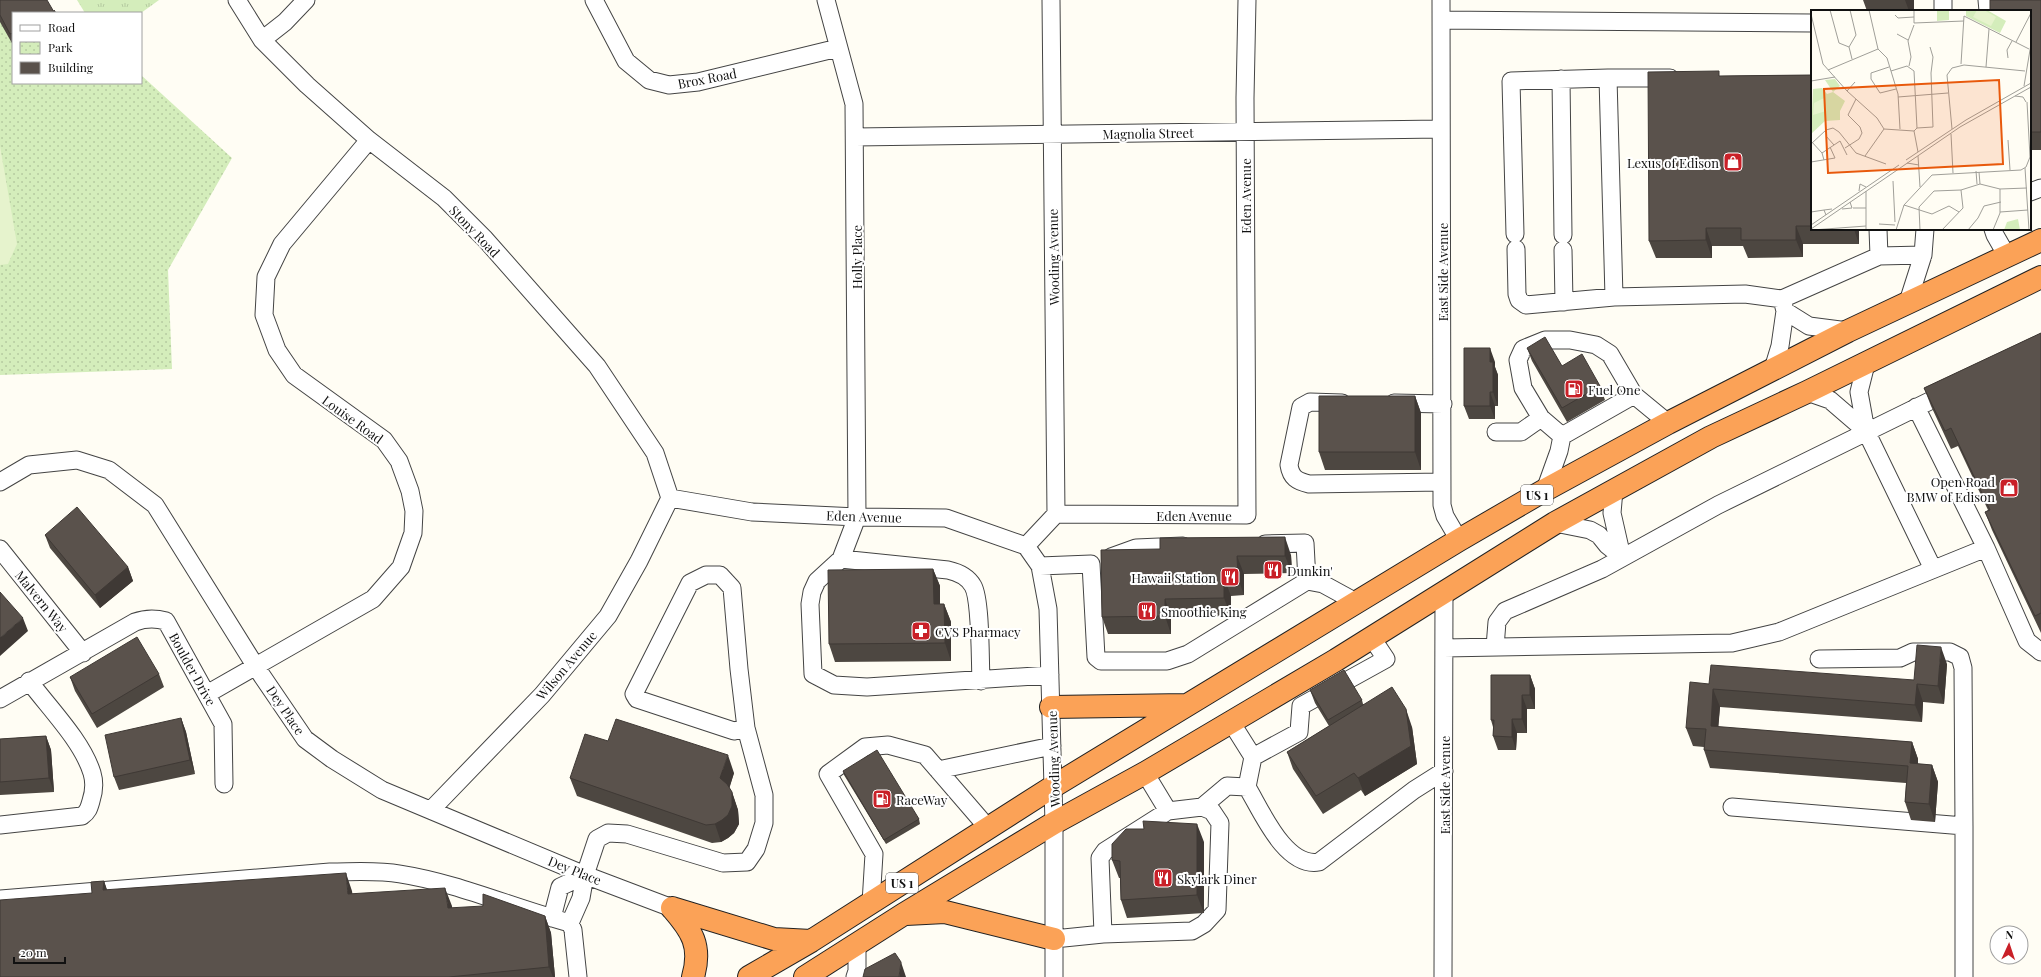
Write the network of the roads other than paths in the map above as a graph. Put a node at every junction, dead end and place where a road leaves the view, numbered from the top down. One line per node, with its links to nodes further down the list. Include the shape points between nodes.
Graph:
1 (237, 0): 12 (street, Stony Road)
2 (306, 0): 12 (street, via 285,22)
3 (594, 0): 13 (street, Brox Road, via 626,61 649,80 669,85 698,82)
4 (826, 0): 13 (street, Holly Place)
5 (1051, 0): 19 (street, Wooding Avenue)
6 (1247, 0): 18 (street, Eden Avenue)
7 (1441, 0): 10 (street, East Side Avenue)
8 (1987, 0): 9 (street)
9 (1988, 10)
10 (1441, 20): 11 (street); 17 (street, East Side Avenue)
11 (1811, 23)
12 (262, 40): 21 (street, Stony Road)
13 (838, 48): 20 (street, Holly Place, via 854,104)
14 (1608, 78): 15 (street); 16 (street); 32 (street)
15 (1687, 78)
16 (1561, 79): 33 (street); 33 (street, via 1511,80 1517,294 1521,302 1529,305)
17 (1441, 129): 18 (street, Magnolia Street); 44 (street, East Side Avenue)
18 (1245, 132): 19 (street, Magnolia Street); 56 (street, Eden Avenue, via 1247,515)
19 (1051, 134): 20 (street, Magnolia Street); 56 (street, Wooding Avenue)
20 (855, 137): 57 (street, Holly Place)
21 (368, 140): 55 (street, Stony Road, via 444,198 484,239 596,366 655,453); 79 (street, Louise Road, via 282,244 266,277 264,315 277,350 294,375 384,440 399,461 410,491 414,512 413,533 401,567 373,599)
22 (2041, 188): 23 (street)
23 (2031, 192)
24 (1878, 230): 29 (street)
25 (1926, 230): 28 (street)
26 (1993, 230): 30 (street)
27 (2041, 240): 30 (highway, US 1)
28 (1923, 255): 29 (street); 34 (street)
29 (1880, 256): 35 (street)
30 (2007, 256): 34 (highway, US 1)
31 (2041, 277): 37 (highway, US 1)
32 (1614, 298): 33 (street); 35 (street, via 1744,294)
33 (1564, 302)
34 (1907, 304): 36 (highway, US 1)
35 (1783, 305): 36 (street, via 1809,326); 38 (street, via 1780,346)
36 (1848, 331): 38 (highway, US 1)
37 (1866, 364): 40 (highway, US 1); 48 (street, via 1859,392)
38 (1773, 369): 47 (highway, US 1)
39 (1959, 382): 45 (street, via 1940,396)
40 (1807, 392): 48 (street, via 1830,400); 54 (highway, US 1, via 1711,437)
41 (1634, 395): 46 (street, via 1610,354 1596,345 1570,340 1545,340 1523,349 1518,360 1523,388); 47 (street); 50 (street)
42 (1357, 403): 52 (street, via 1310,402 1301,407 1289,465 1295,479 1309,484)
43 (1380, 403): 44 (street)
44 (1443, 404): 52 (street, East Side Avenue)
45 (1916, 408): 48 (street); 63 (street)
46 (1541, 418): 49 (street, via 1521,432); 50 (street)
47 (1668, 423): 53 (highway, US 1)
48 (1866, 431): 65 (street, via 1718,505); 69 (street)
49 (1496, 432)
50 (1562, 436): 53 (street)
51 (0, 482): 79 (street, Dey Place, via 29,465 77,460 108,470 127,483 154,505)
52 (1442, 482): 59 (street, East Side Avenue, via 1442,505 1445,516)
53 (1545, 490): 59 (highway, US 1)
54 (1614, 490): 58 (highway, US 1); 65 (street, via 1613,519)
55 (670, 498): 57 (street, Eden Avenue, via 752,512); 99 (street, Wilson Avenue, via 608,616 542,695)
56 (1056, 514): 61 (street)
57 (857, 517): 61 (street, Eden Avenue, via 946,518); 66 (street)
58 (1555, 523): 65 (street, via 1590,530); 71 (highway, US 1)
59 (1460, 540): 72 (highway, US 1)
60 (1246, 544): 70 (street, via 1305,543)
61 (1026, 546): 68 (street, Wooding Avenue)
62 (1199, 546): 67 (street, via 1136,548)
63 (1986, 548): 69 (street); 76 (street, via 2027,641)
64 (0, 549): 77 (street, Malvern Way)
65 (1622, 557): 74 (street, via 1602,570 1505,611 1497,622)
66 (841, 559): 81 (street, via 948,570 957,572 969,580 974,586 978,611); 81 (street, via 818,581 812,592 810,604 814,674 834,685 867,687)
67 (1091, 564): 68 (street); 70 (street, via 1096,657 1101,661 1167,660 1188,654)
68 (1040, 566): 80 (street, Wooding Avenue, via 1048,609)
69 (1933, 570): 74 (street, via 1779,632 1732,643)
70 (1307, 581): 72 (street, via 1323,584)
71 (1444, 592): 73 (highway, US 1); 75 (street, East Side Avenue)
72 (1356, 602): 85 (highway, US 1)
73 (1372, 638): 87 (highway, US 1); 90 (street, via 1386,660 1301,706 1299,732)
74 (1495, 647): 75 (street)
75 (1444, 648): 92 (street, East Side Avenue)
76 (2041, 652)
77 (83, 653): 82 (street, Boulder Drive); 83 (street, Boulder Drive, via 135,622 143,619 166,621)
78 (1819, 659): 103 (street, via 1900,658 1914,652 1958,654 1964,668)
79 (256, 667): 83 (street, Louise Road); 99 (street, Dey Place, via 305,739 382,790)
80 (1050, 675): 81 (street); 86 (street, Wooding Avenue)
81 (981, 681)
82 (29, 682): 84 (street, Boulder Drive); 102 (street, via 82,749 92,774 93,792 89,809 82,816)
83 (207, 694): 94 (street, Boulder Drive, via 222,724)
84 (0, 699)
85 (1188, 706): 86 (highway); 95 (highway, US 1)
86 (1051, 707): 89 (street, Wooding Avenue)
87 (1231, 722): 90 (street); 93 (highway, US 1)
88 (746, 728): 88 (street, via 732,588 720,575 706,575 690,583 634,694 637,698 734,731); 105 (street, via 764,795 764,823 756,849 746,862 723,863 626,834 608,833 597,839)
89 (1052, 746): 91 (street); 95 (street, Wooding Avenue)
90 (1253, 757): 96 (street)
91 (938, 770): 104 (street); 107 (street, via 925,756 888,745 865,748 828,774 874,854)
92 (1444, 771): 96 (street, via 1414,790 1319,862 1311,864 1290,853 1277,838); 122 (street, East Side Avenue)
93 (1145, 773): 100 (street); 101 (highway, US 1)
94 (224, 784)
95 (1054, 786): 101 (street, Wooding Avenue); 104 (highway, US 1)
96 (1247, 786): 97 (street, via 1227,786)
97 (1202, 807): 100 (street); 112 (street, via 1212,811 1220,823 1217,910 1212,918 1192,931)
98 (1732, 807): 103 (street)
99 (431, 810): 105 (street, Dey Place)
100 (1168, 811): 112 (street, via 1102,854 1100,858)
101 (1054, 823): 109 (highway, US 1); 113 (street, Wooding Avenue)
102 (0, 825)
103 (1964, 826): 123 (street)
104 (988, 828): 107 (highway, US 1)
105 (585, 875): 108 (street, Dey Place); 110 (street, via 560,887); 111 (street, via 582,898)
106 (0, 899): 110 (street, via 330,872 372,872 438,882)
107 (871, 903): 114 (highway, US 1)
108 (672, 908): 114 (highway, via 774,939); 118 (highway, via 689,928 694,944 696,960)
109 (904, 914): 113 (highway, via 945,912); 115 (highway, US 1)
110 (552, 918): 111 (street)
111 (570, 923): 117 (street)
112 (1103, 934): 113 (street)
113 (1054, 939): 121 (street, Wooding Avenue)
114 (811, 941): 119 (highway, US 1)
115 (857, 944): 116 (highway, US 1); 120 (street)
116 (809, 976)
117 (578, 977)
118 (693, 977)
119 (749, 977)
120 (855, 977)
121 (1054, 977)
122 (1443, 977)
123 (1964, 977)

